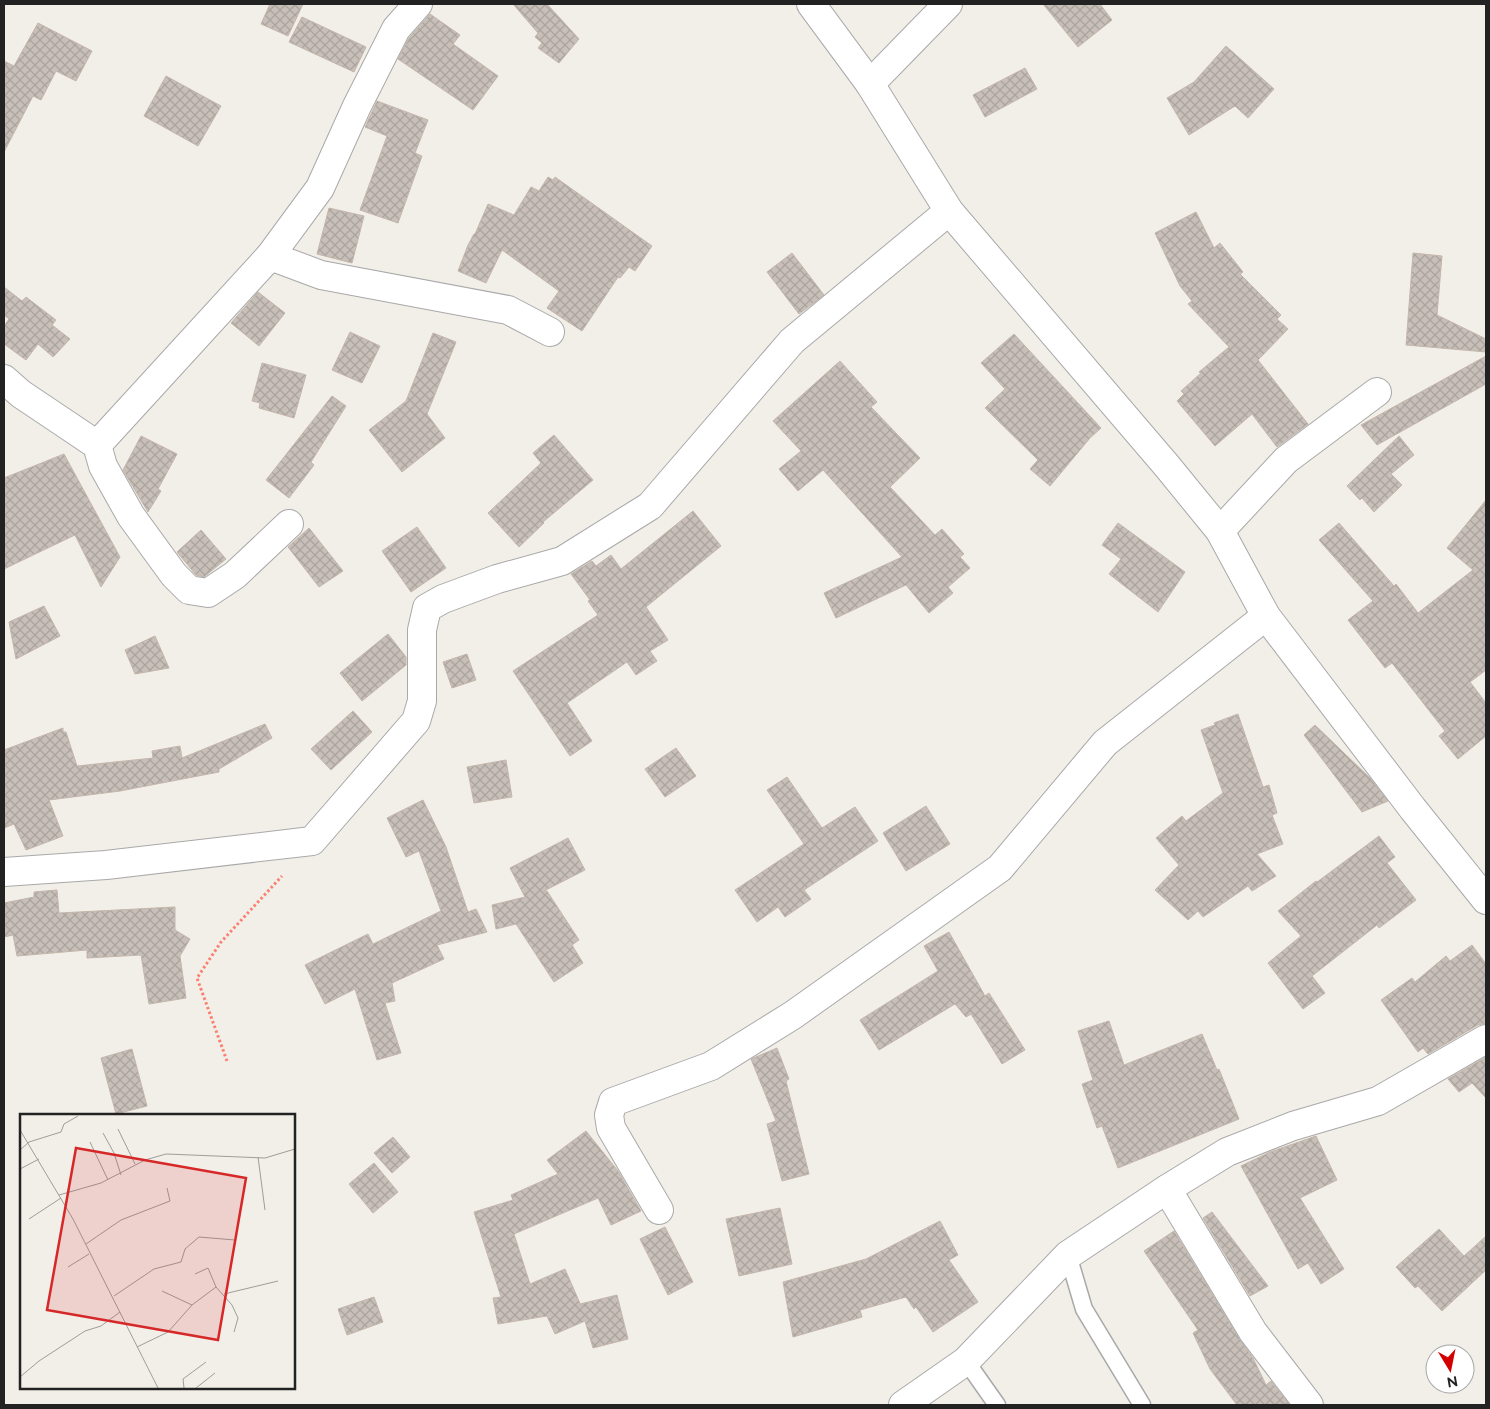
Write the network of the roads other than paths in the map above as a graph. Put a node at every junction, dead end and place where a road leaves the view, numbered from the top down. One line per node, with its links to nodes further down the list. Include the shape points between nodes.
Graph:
1 (418, 4): 6 (street, via 396,29 320,188)
2 (811, 4): 4 (street)
3 (948, 4): 4 (street)
4 (870, 84): 5 (street)
5 (948, 211): 12 (street); 14 (street, via 792,341 650,506 562,561 497,579 427,608 422,630 422,701 416,721 312,841 106,865)
6 (270, 256): 7 (street, via 321,275 508,310); 10 (street)
7 (550, 332)
8 (9, 391): 10 (street)
9 (1378, 392): 12 (street, via 1286,460)
10 (96, 444): 11 (street, via 102,466 131,516 174,575 189,590 208,593 235,575)
11 (289, 524)
12 (1220, 531): 13 (street)
13 (1266, 616): 15 (street); 18 (street, via 1105,742 1000,868 793,1016 711,1066 613,1102 609,1115 612,1128)
14 (4, 872)
15 (1486, 900)
16 (1486, 1039): 17 (street, via 1378,1101 1293,1126 1227,1152)
17 (1167, 1189): 19 (street); 24 (street, via 1253,1332)
18 (658, 1210)
19 (1068, 1255): 20 (street); 23 (lane, via 1084,1309)
20 (966, 1361): 21 (street); 22 (lane)
21 (903, 1405)
22 (997, 1405)
23 (1142, 1405)
24 (1309, 1405)

